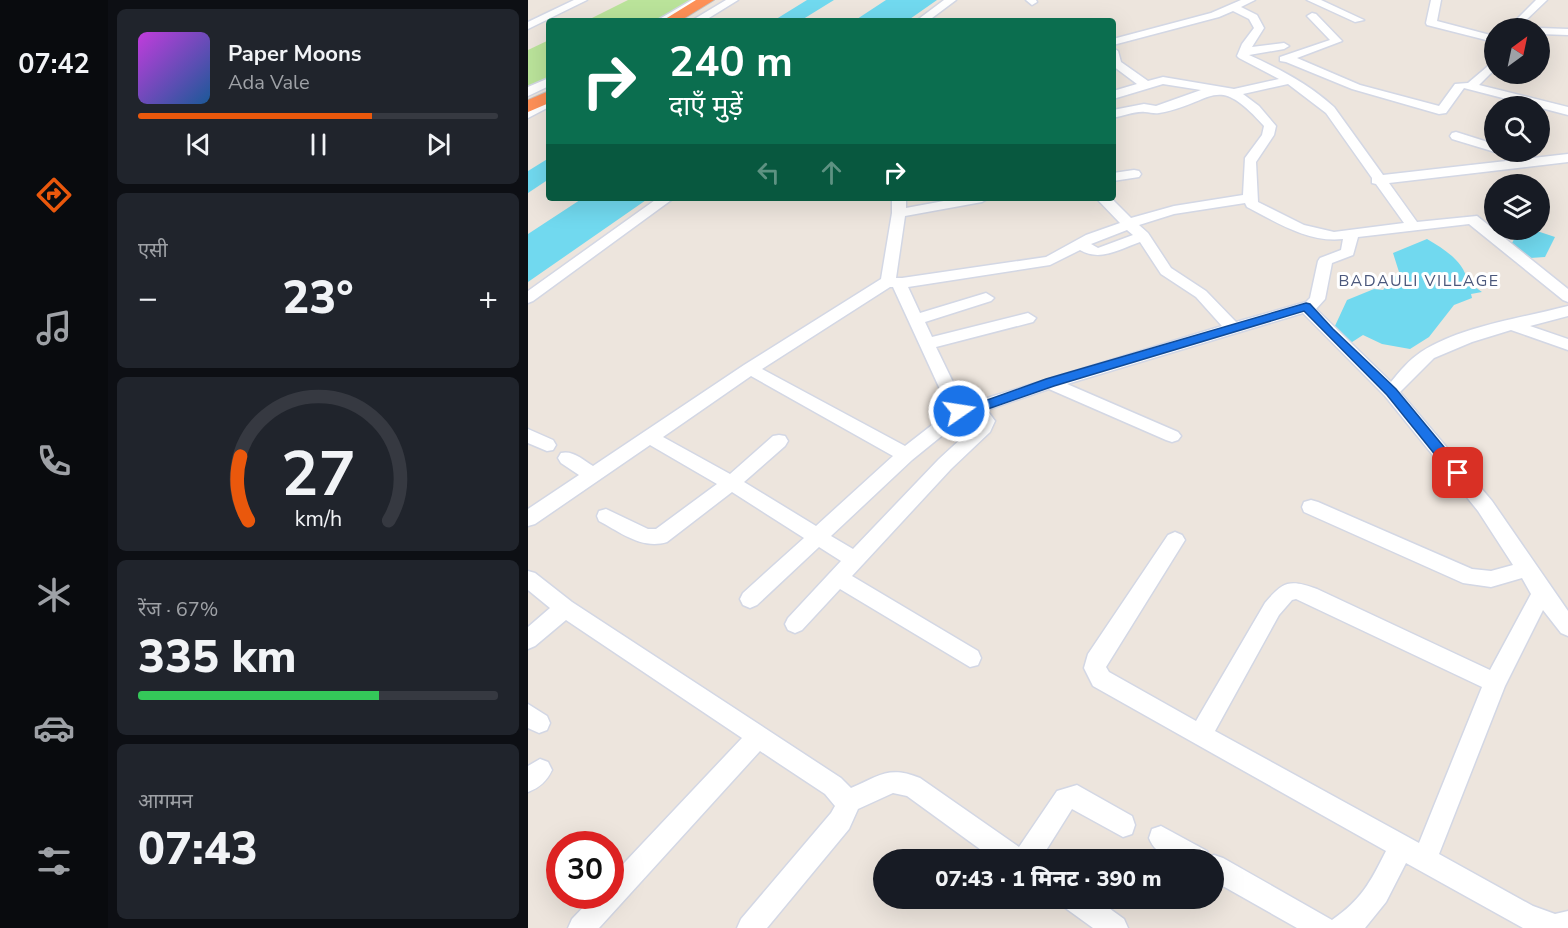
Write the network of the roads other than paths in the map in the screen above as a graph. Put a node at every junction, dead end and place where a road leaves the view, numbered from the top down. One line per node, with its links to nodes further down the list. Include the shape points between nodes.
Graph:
1 (582, 0): 20 (street)
2 (700, 0): 13 (street)
3 (708, 0): 14 (highway)
4 (723, 0): 15 (highway)
5 (733, 0): 16 (street)
6 (951, 0): 17 (street)
7 (1250, 0): 11 (street)
8 (1436, 0): 23 (street, via 1431,23)
9 (1542, 0): 18 (street)
10 (1307, 1): 19 (street)
11 (1234, 8): 24 (street); 26 (street, via 1253,17 1259,28)
12 (1312, 16): 27 (street, via 1337,41)
13 (667, 18)
14 (675, 18)
15 (690, 18)
16 (701, 18)
17 (925, 18)
18 (1523, 18)
19 (1359, 20)
20 (528, 26)
21 (1550, 31): 22 (street)
22 (1568, 32)
23 (1484, 36)
24 (1116, 41)
25 (1284, 46): 26 (street)
26 (1244, 51): 29 (street, via 1244,57)
27 (1287, 58): 29 (street); 34 (street, via 1356,87 1439,110 1459,86)
28 (1116, 61): 33 (street)
29 (1265, 65): 31 (street)
30 (1484, 74): 34 (street)
31 (1288, 80): 38 (street); 54 (street, via 1330,110)
32 (546, 83): 37 (street)
33 (1146, 85): 36 (street, via 1163,80); 39 (street)
34 (1471, 86): 44 (street)
35 (546, 88): 40 (highway)
36 (1211, 90): 38 (street); 45 (street, via 1156,110 1144,108)
37 (528, 92)
38 (1234, 93): 55 (street, via 1270,126 1269,134 1250,159)
39 (1116, 94)
40 (528, 97)
41 (546, 98): 43 (highway)
42 (546, 104): 46 (street)
43 (528, 107)
44 (1568, 111)
45 (1116, 113)
46 (528, 114)
47 (1456, 136): 48 (street)
48 (1484, 145)
49 (1568, 158): 50 (street)
50 (1550, 160)
51 (1530, 162): 54 (street)
52 (1134, 174): 53 (street)
53 (1116, 177)
54 (1377, 180): 61 (street)
55 (1249, 198): 60 (street, via 1178,208); 62 (street, via 1258,209 1299,228 1323,235)
56 (664, 201): 66 (street)
57 (951, 201): 59 (street)
58 (1106, 201): 60 (street)
59 (899, 206): 65 (street)
60 (1129, 224): 63 (street); 64 (street)
61 (1413, 226): 62 (street); 67 (street, via 1473,220)
62 (1351, 234): 69 (street, via 1348,252 1325,261 1317,299)
63 (1143, 236): 64 (street, via 1097,252); 74 (street, via 1166,271 1202,294)
64 (1081, 244): 65 (street, via 1044,262)
65 (893, 282): 72 (street); 77 (street)
66 (528, 297)
67 (1568, 297)
68 (986, 298): 72 (street)
69 (1306, 307): 74 (street); 79 (street)
70 (1568, 311): 73 (street)
71 (1028, 318): 75 (street)
72 (916, 319): 75 (street)
73 (1515, 326): 76 (street); 79 (street, via 1435,351)
74 (1233, 328): 78 (street)
75 (927, 344): 80 (street)
76 (1568, 345)
77 (750, 369): 83 (street); 86 (street)
78 (1050, 382): 80 (street); 82 (street)
79 (1391, 392): 96 (street, via 1485,506)
80 (968, 411): 86 (street); 95 (street, via 986,421 986,425)
81 (528, 435): 85 (street)
82 (1172, 436)
83 (649, 437): 88 (street); 89 (street)
84 (779, 441): 89 (street)
85 (547, 445)
86 (906, 455): 93 (street)
87 (567, 458): 88 (street)
88 (592, 475): 92 (street)
89 (731, 483): 91 (street, via 660,537 646,537); 93 (street)
90 (1311, 507): 96 (street, via 1470,577 1491,579)
91 (606, 516)
92 (528, 519)
93 (816, 536): 95 (street); 100 (street)
94 (1175, 540): 107 (street, via 1095,668 1107,684)
95 (855, 560): 97 (street)
96 (1526, 569): 99 (street)
97 (838, 578): 102 (street); 105 (street)
98 (528, 579): 101 (street)
99 (1542, 593): 103 (street); 106 (street)
100 (750, 599)
101 (566, 608): 104 (street); 108 (street)
102 (795, 624)
103 (1568, 627)
104 (528, 640)
105 (970, 658)
106 (1495, 683): 107 (street, via 1310,595 1286,592 1272,609); 116 (street)
107 (1201, 734): 112 (street)
108 (759, 736): 109 (street, via 833,786); 120 (street)
109 (847, 802): 113 (street, via 892,782 912,786); 121 (street, via 840,821)
110 (1123, 825): 114 (street, via 1077,796 1065,799)
111 (1161, 837): 115 (street)
112 (1401, 846): 116 (street); 124 (street, via 1370,903)
113 (1001, 849)
114 (1032, 849)
115 (1180, 849)
116 (1425, 859): 119 (street, via 1527,917 1555,927)
117 (1224, 873): 123 (street)
118 (1088, 909): 122 (street)
119 (1568, 924)
120 (581, 928)
121 (750, 928)
122 (1114, 928)
123 (1322, 928)
124 (1341, 928)

